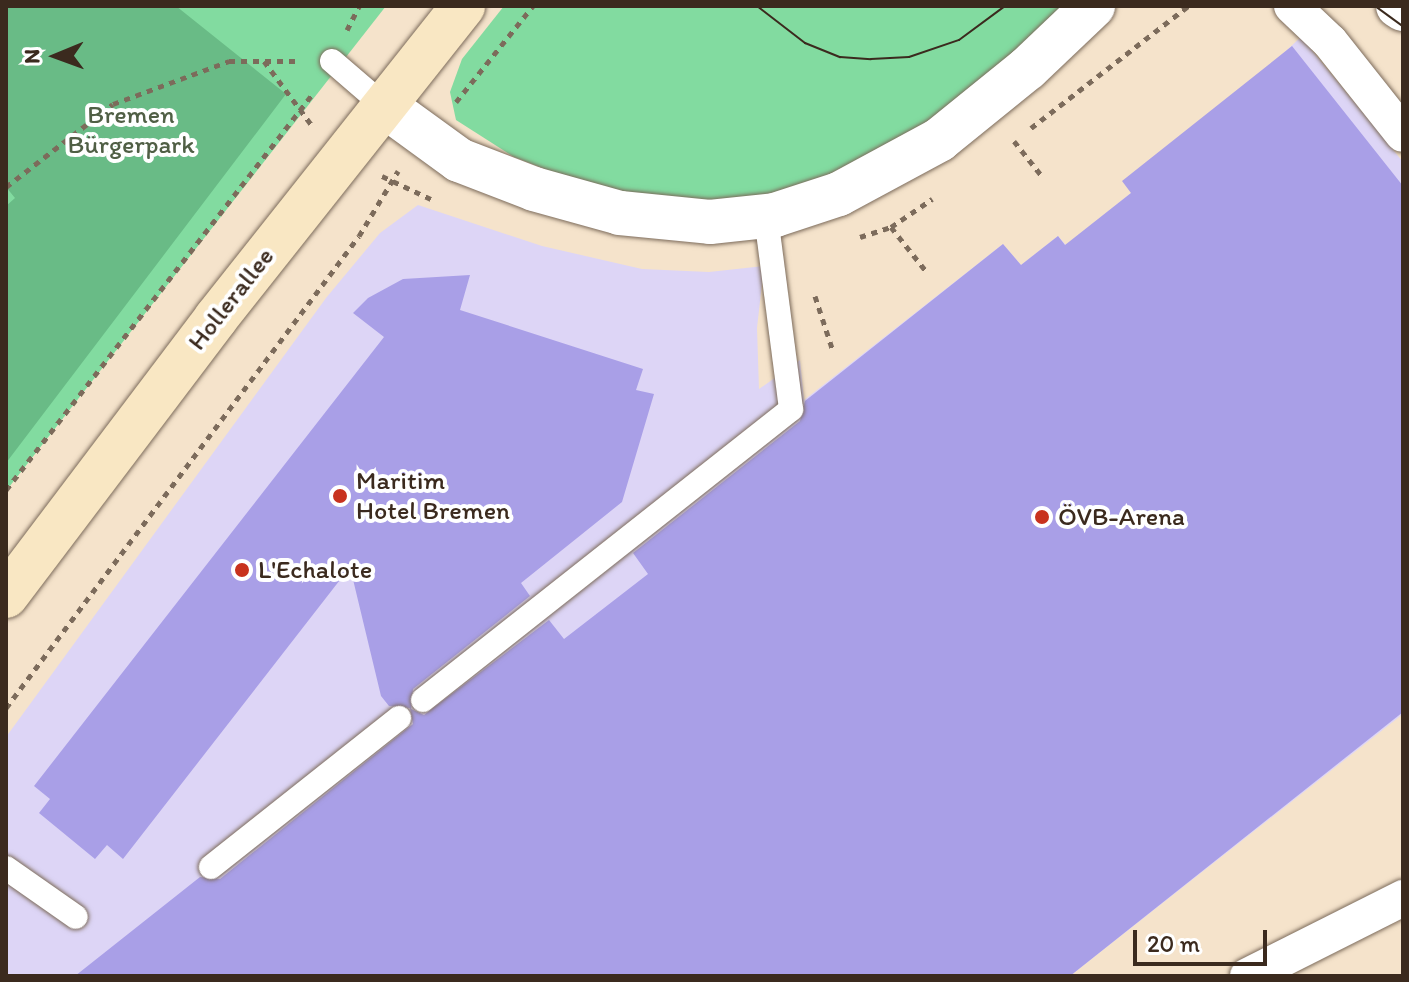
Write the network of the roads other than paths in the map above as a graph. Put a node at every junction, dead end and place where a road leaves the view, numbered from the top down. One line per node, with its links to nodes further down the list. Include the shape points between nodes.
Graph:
1 (463, 6): 5 (main road, Hollerallee)
2 (1093, 6): 7 (street, via 1028,68 939,140 839,194)
3 (1292, 6): 6 (street, via 1330,42)
4 (332, 61): 5 (lane)
5 (382, 104): 7 (street, via 459,160 534,189 620,213 710,222); 8 (main road, Hollerallee)
6 (1403, 134)
7 (766, 216): 9 (lane, via 791,409)
8 (6, 596)
9 (423, 700)
10 (399, 718): 11 (lane)
11 (211, 867)
12 (6, 868): 14 (lane)
13 (1403, 898): 15 (street)
14 (76, 917)
15 (1248, 976)

